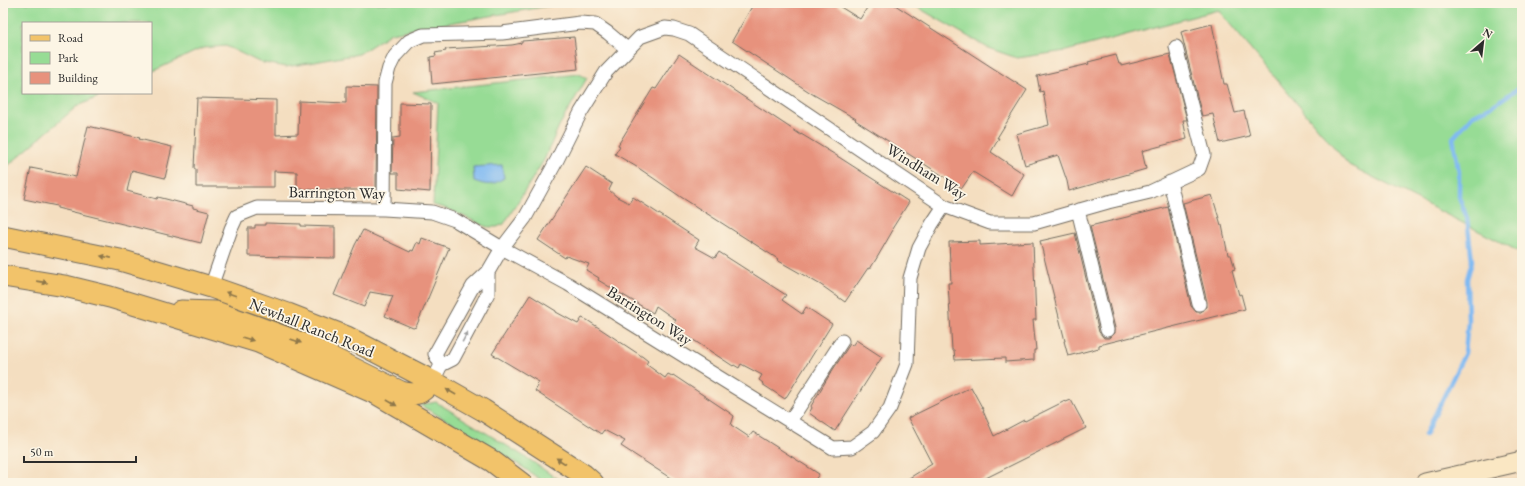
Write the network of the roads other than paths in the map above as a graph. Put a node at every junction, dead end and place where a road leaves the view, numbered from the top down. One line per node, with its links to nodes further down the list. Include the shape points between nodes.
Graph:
1 (1176, 47): 3 (street, Windham Way, via 1204,155 1199,169)
2 (627, 49): 4 (street, Windham Way, via 640,37 665,28 689,34); 5 (street, via 595,24 580,23 502,33 423,36 409,41 395,56 385,83); 8 (street, via 606,72 581,112 525,218)
3 (1170, 182): 6 (street, Windham Way, via 1150,192); 12 (street)
4 (944, 206): 6 (street, Windham Way, via 990,223 1034,223); 17 (street, Barrington Way, via 919,248 910,278 907,364 890,408 873,432 852,447 833,448)
5 (384, 209): 8 (street, Barrington Way, via 432,212 456,220); 11 (street, Barrington Way, via 257,208 236,216)
6 (1078, 210): 14 (street)
7 (3, 236): 11 (main road, Newhall Ranch Road, one-way to 7, via 120,260)
8 (502, 248): 9 (street); 17 (street, Barrington Way, via 568,284)
9 (488, 272): 16 (street, via 473,286 436,354); 16 (street, one-way to 9, via 453,359 488,293)
10 (3, 276): 13 (main road, one-way to 13, via 65,286)
11 (211, 287): 16 (main road, Newhall Ranch Road, one-way to 11, via 288,314)
12 (1199, 304)
13 (150, 309): 16 (main road, one-way to 16, via 216,312 304,344 401,392 414,394 424,390); 19 (main road, one-way to 19, via 258,342 377,394 492,461)
14 (1107, 330)
15 (842, 341): 17 (street)
16 (436, 373): 20 (main road, Newhall Ranch Road, one-way to 16, via 483,410)
17 (790, 421)
18 (1522, 461): 21 (main road)
19 (521, 483)
20 (593, 483)
21 (1425, 483)

